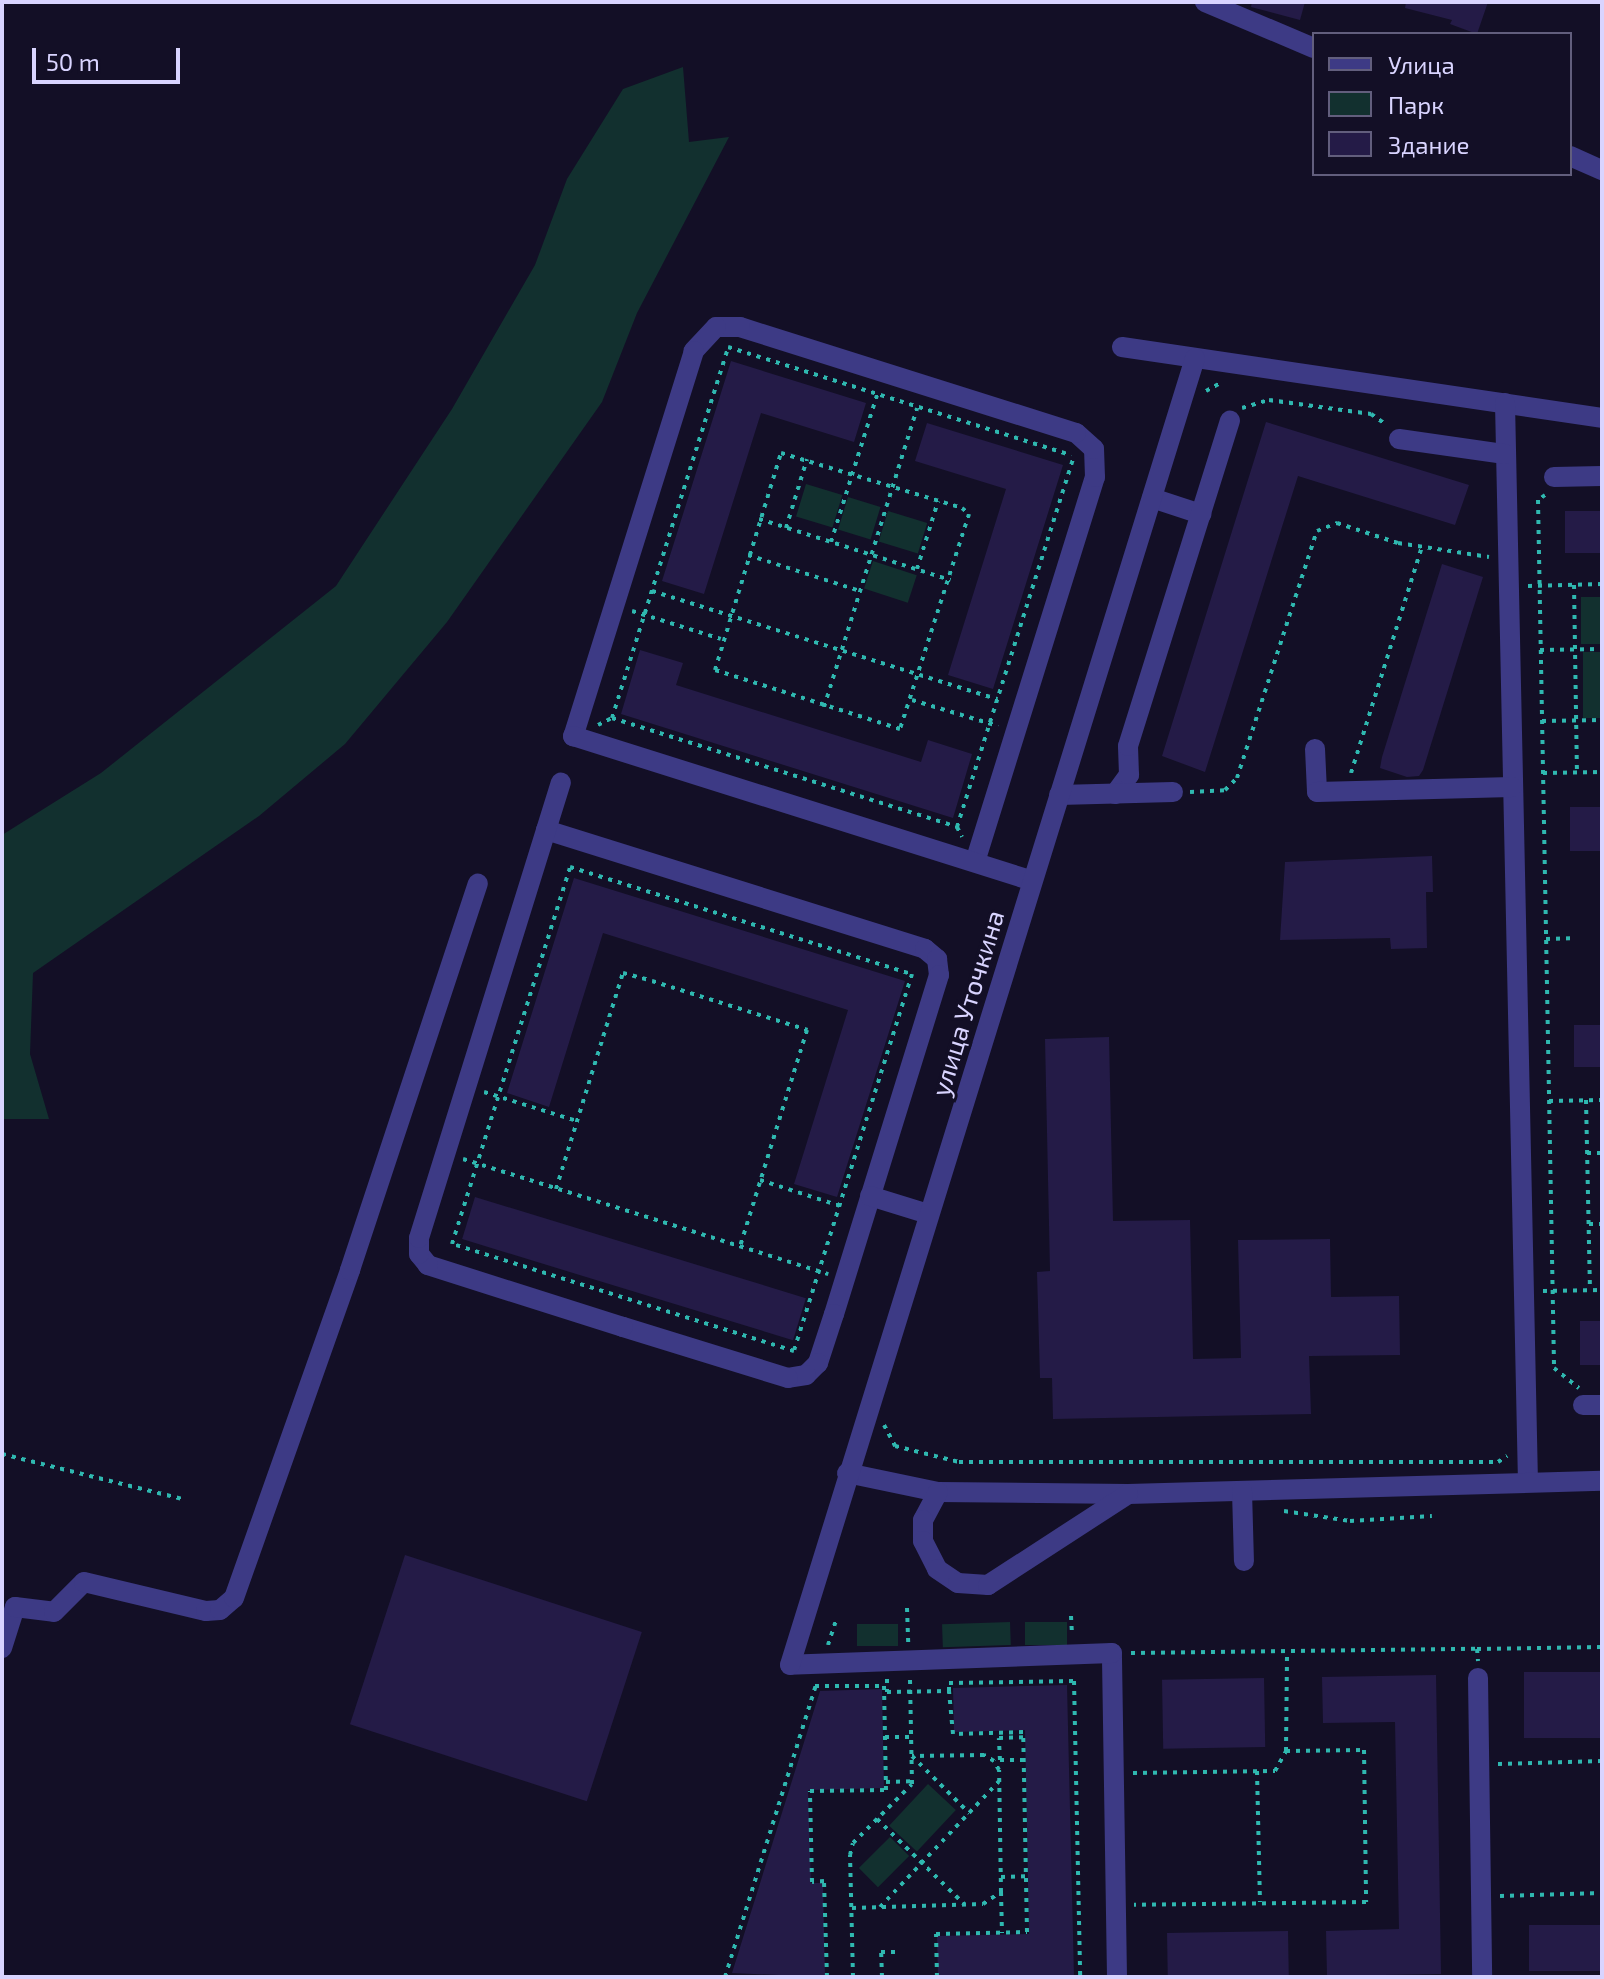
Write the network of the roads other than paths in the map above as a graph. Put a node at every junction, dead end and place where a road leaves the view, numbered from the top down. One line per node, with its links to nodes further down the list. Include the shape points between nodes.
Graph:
1 (1205, 2): 2 (street)
2 (1237, 8): 3 (street)
3 (1312, 47)
4 (1572, 157): 5 (street)
5 (1602, 170)
6 (1122, 347): 7 (street)
7 (1195, 358): 8 (street); 15 (street, улица Уточкина)
8 (1505, 403): 9 (street); 12 (street)
9 (1602, 418)
10 (1230, 421): 16 (street)
11 (1399, 439): 12 (street)
12 (1505, 454): 19 (street)
13 (1602, 476): 14 (street)
14 (1554, 477)
15 (1152, 498): 16 (street); 22 (street, улица Уточкина)
16 (1201, 514): 21 (street, via 1128,746 1129,775)
17 (1315, 749): 19 (street, via 1317,792)
18 (561, 783): 23 (street)
19 (1512, 787): 31 (street)
20 (1173, 792): 21 (street)
21 (1115, 794): 22 (street)
22 (1059, 795): 25 (street, улица Уточкина)
23 (546, 830): 27 (street, via 934,955 939,975); 27 (street, via 419,1238 423,1260 797,1378 818,1363)
24 (975, 862): 24 (street, via 1095,477 1094,449 1076,433 740,327 725,325 707,332 694,351 573,736); 25 (street)
25 (1032, 881): 28 (street, улица Уточкина)
26 (478, 884): 36 (street, via 234,1598 220,1610 206,1611 94,1580 74,1589 54,1612 15,1607)
27 (870, 1196): 28 (street)
28 (928, 1214): 29 (street, улица Уточкина)
29 (847, 1473): 33 (street); 38 (street, улица Уточкина, via 790,1665 1112,1653)
30 (1602, 1481): 31 (street)
31 (1528, 1482): 32 (street)
32 (1242, 1491): 34 (street); 35 (street)
33 (938, 1492): 34 (street); 34 (street, via 923,1520 923,1541 937,1569 958,1583 988,1585)
34 (1128, 1494)
35 (1244, 1561)
36 (2, 1648)
37 (1478, 1678): 39 (street)
38 (1117, 1977)
39 (1482, 1977)

